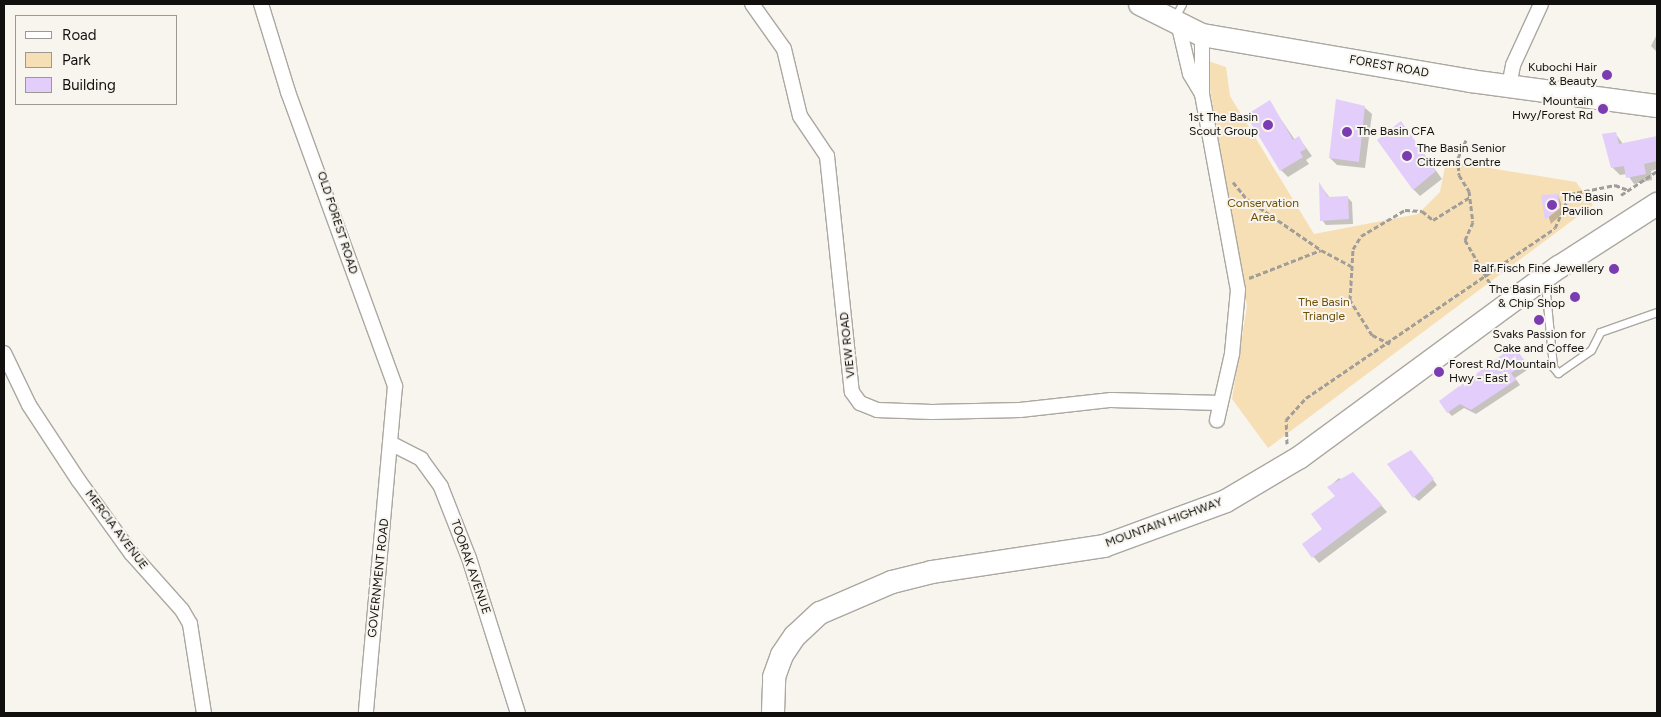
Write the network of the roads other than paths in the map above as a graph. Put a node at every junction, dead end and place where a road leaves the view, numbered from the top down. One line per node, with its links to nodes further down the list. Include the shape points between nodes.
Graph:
1 (261, 4): 19 (street, OLD FOREST ROAD, via 356,282 389,363 395,386)
2 (752, 4): 17 (street, VIEW ROAD, via 784,49 800,116 827,156 852,392 860,403 877,410 932,412 1020,410 1111,400)
3 (1140, 4): 6 (main road, FOREST ROAD)
4 (1182, 4): 6 (lane)
5 (1541, 4): 8 (street, via 1513,66)
6 (1175, 25): 7 (main road, FOREST ROAD); 9 (street, via 1190,74)
7 (1202, 35): 8 (main road, FOREST ROAD); 9 (street)
8 (1510, 86): 10 (main road, FOREST ROAD)
9 (1202, 94): 17 (street, via 1236,280 1232,354)
10 (1653, 108)
11 (1657, 188): 13 (main road, MOUNTAIN HIGHWAY)
12 (1657, 204): 13 (main road, MOUNTAIN HIGHWAY)
13 (1635, 216): 14 (main road, MOUNTAIN HIGHWAY)
14 (1545, 278): 15 (lane, via 1553,367 1558,374 1591,350 1600,332); 23 (main road, MOUNTAIN HIGHWAY, via 1283,468 1193,515 1104,546 932,572 853,597 820,613 795,636 774,677)
15 (1657, 312)
16 (4, 353): 20 (street, MERCIA AVENUE, via 29,405 84,488 131,553 182,610 190,624)
17 (1220, 404): 18 (street)
18 (1218, 420)
19 (392, 444): 21 (street, GOVERNMENT ROAD); 22 (street, TOORAK AVENUE, via 422,459 441,487 469,558)
20 (204, 713)
21 (366, 713)
22 (518, 713)
23 (773, 713)

